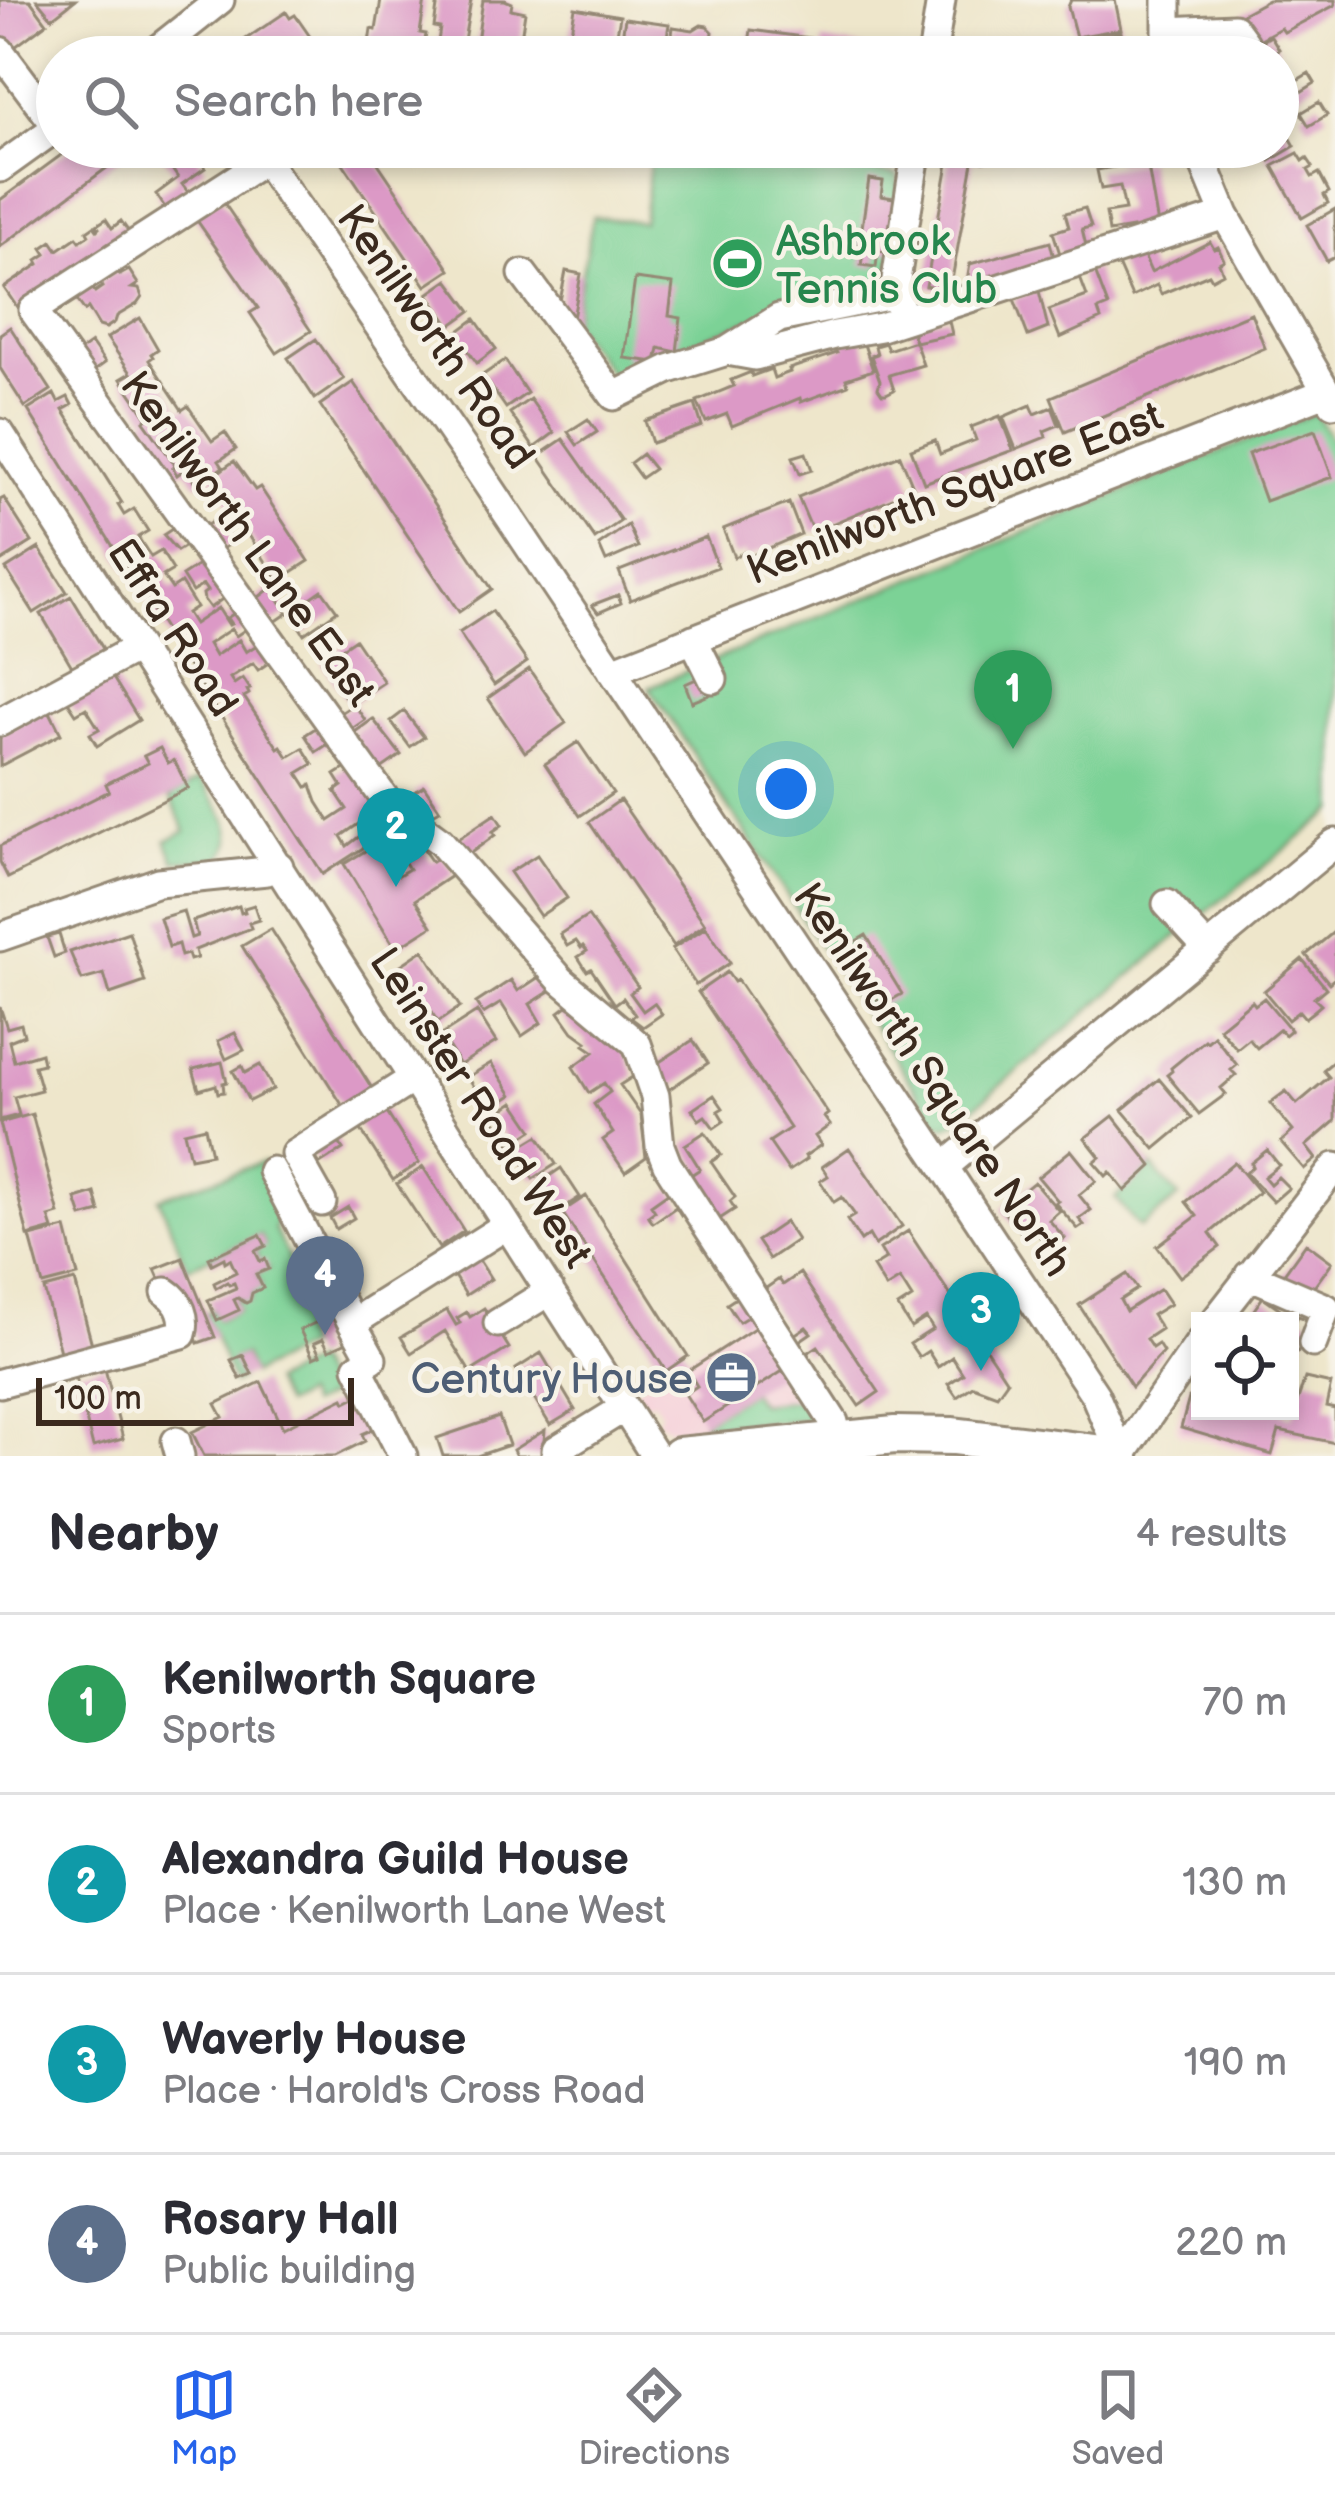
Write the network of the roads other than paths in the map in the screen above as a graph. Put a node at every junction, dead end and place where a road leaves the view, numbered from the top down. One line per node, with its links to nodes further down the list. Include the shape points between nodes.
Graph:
1 (220, 0): 4 (street)
2 (941, 0): 7 (street)
3 (1167, 0): 8 (street)
4 (181, 32): 5 (street); 6 (street)
5 (176, 36)
6 (183, 36)
7 (935, 36)
8 (1169, 36)
9 (1202, 36): 10 (street, via 1234,28)
10 (1240, 36)
11 (0, 52): 12 (street)
12 (36, 99)
13 (36, 142): 14 (street)
14 (0, 168)
15 (240, 168): 51 (street, Kenilworth Lane East, via 33,310 375,784 440,841 561,980 637,1044 667,1163 834,1422)
16 (270, 168): 24 (street, Kenilworth Road)
17 (914, 168): 21 (street, via 896,280)
18 (1206, 168): 19 (street)
19 (1225, 215): 21 (street); 22 (street)
20 (523, 274): 21 (street, via 614,396 727,351 779,318)
21 (900, 307)
22 (1330, 399): 25 (street, Kenilworth Square East)
23 (0, 434): 26 (street, Effra Road)
24 (548, 573): 27 (street, Kenilworth Square North)
25 (693, 639): 27 (street, Kenilworth Square East); 28 (street)
26 (137, 648): 29 (street); 31 (street, Effra Road)
27 (612, 671): 36 (street, Kenilworth Square North)
28 (713, 679)
29 (0, 722)
30 (1335, 843): 34 (street)
31 (278, 866): 33 (street, via 158,881); 35 (street, Leinster Road West)
32 (1167, 904): 34 (street)
33 (0, 937)
34 (1208, 949): 36 (street)
35 (414, 1078): 39 (street, via 296,1154); 40 (street, Leinster Road West)
36 (944, 1167): 58 (street, Kenilworth Square North, via 1095,1395)
37 (1335, 1167): 41 (street)
38 (272, 1171): 45 (street)
39 (322, 1202)
40 (507, 1226): 43 (street, Leinster Road West); 45 (street)
41 (1250, 1275): 44 (street); 47 (street, via 1326,1308)
42 (166, 1292): 49 (street, via 176,1299 182,1334)
43 (550, 1292): 46 (street); 50 (street, Leinster Road West)
44 (1222, 1312)
45 (352, 1323): 55 (street, via 372,1360 358,1367)
46 (498, 1323)
47 (1313, 1343)
48 (1191, 1355): 58 (street)
49 (0, 1383)
50 (624, 1408): 56 (street); 57 (street, Leinster Road West)
51 (837, 1439): 52 (main road); 53 (main road)
52 (938, 1446): 58 (main road)
53 (780, 1450): 54 (main road)
54 (690, 1455)
55 (403, 1456)
56 (556, 1456)
57 (655, 1456)
58 (1120, 1456)

